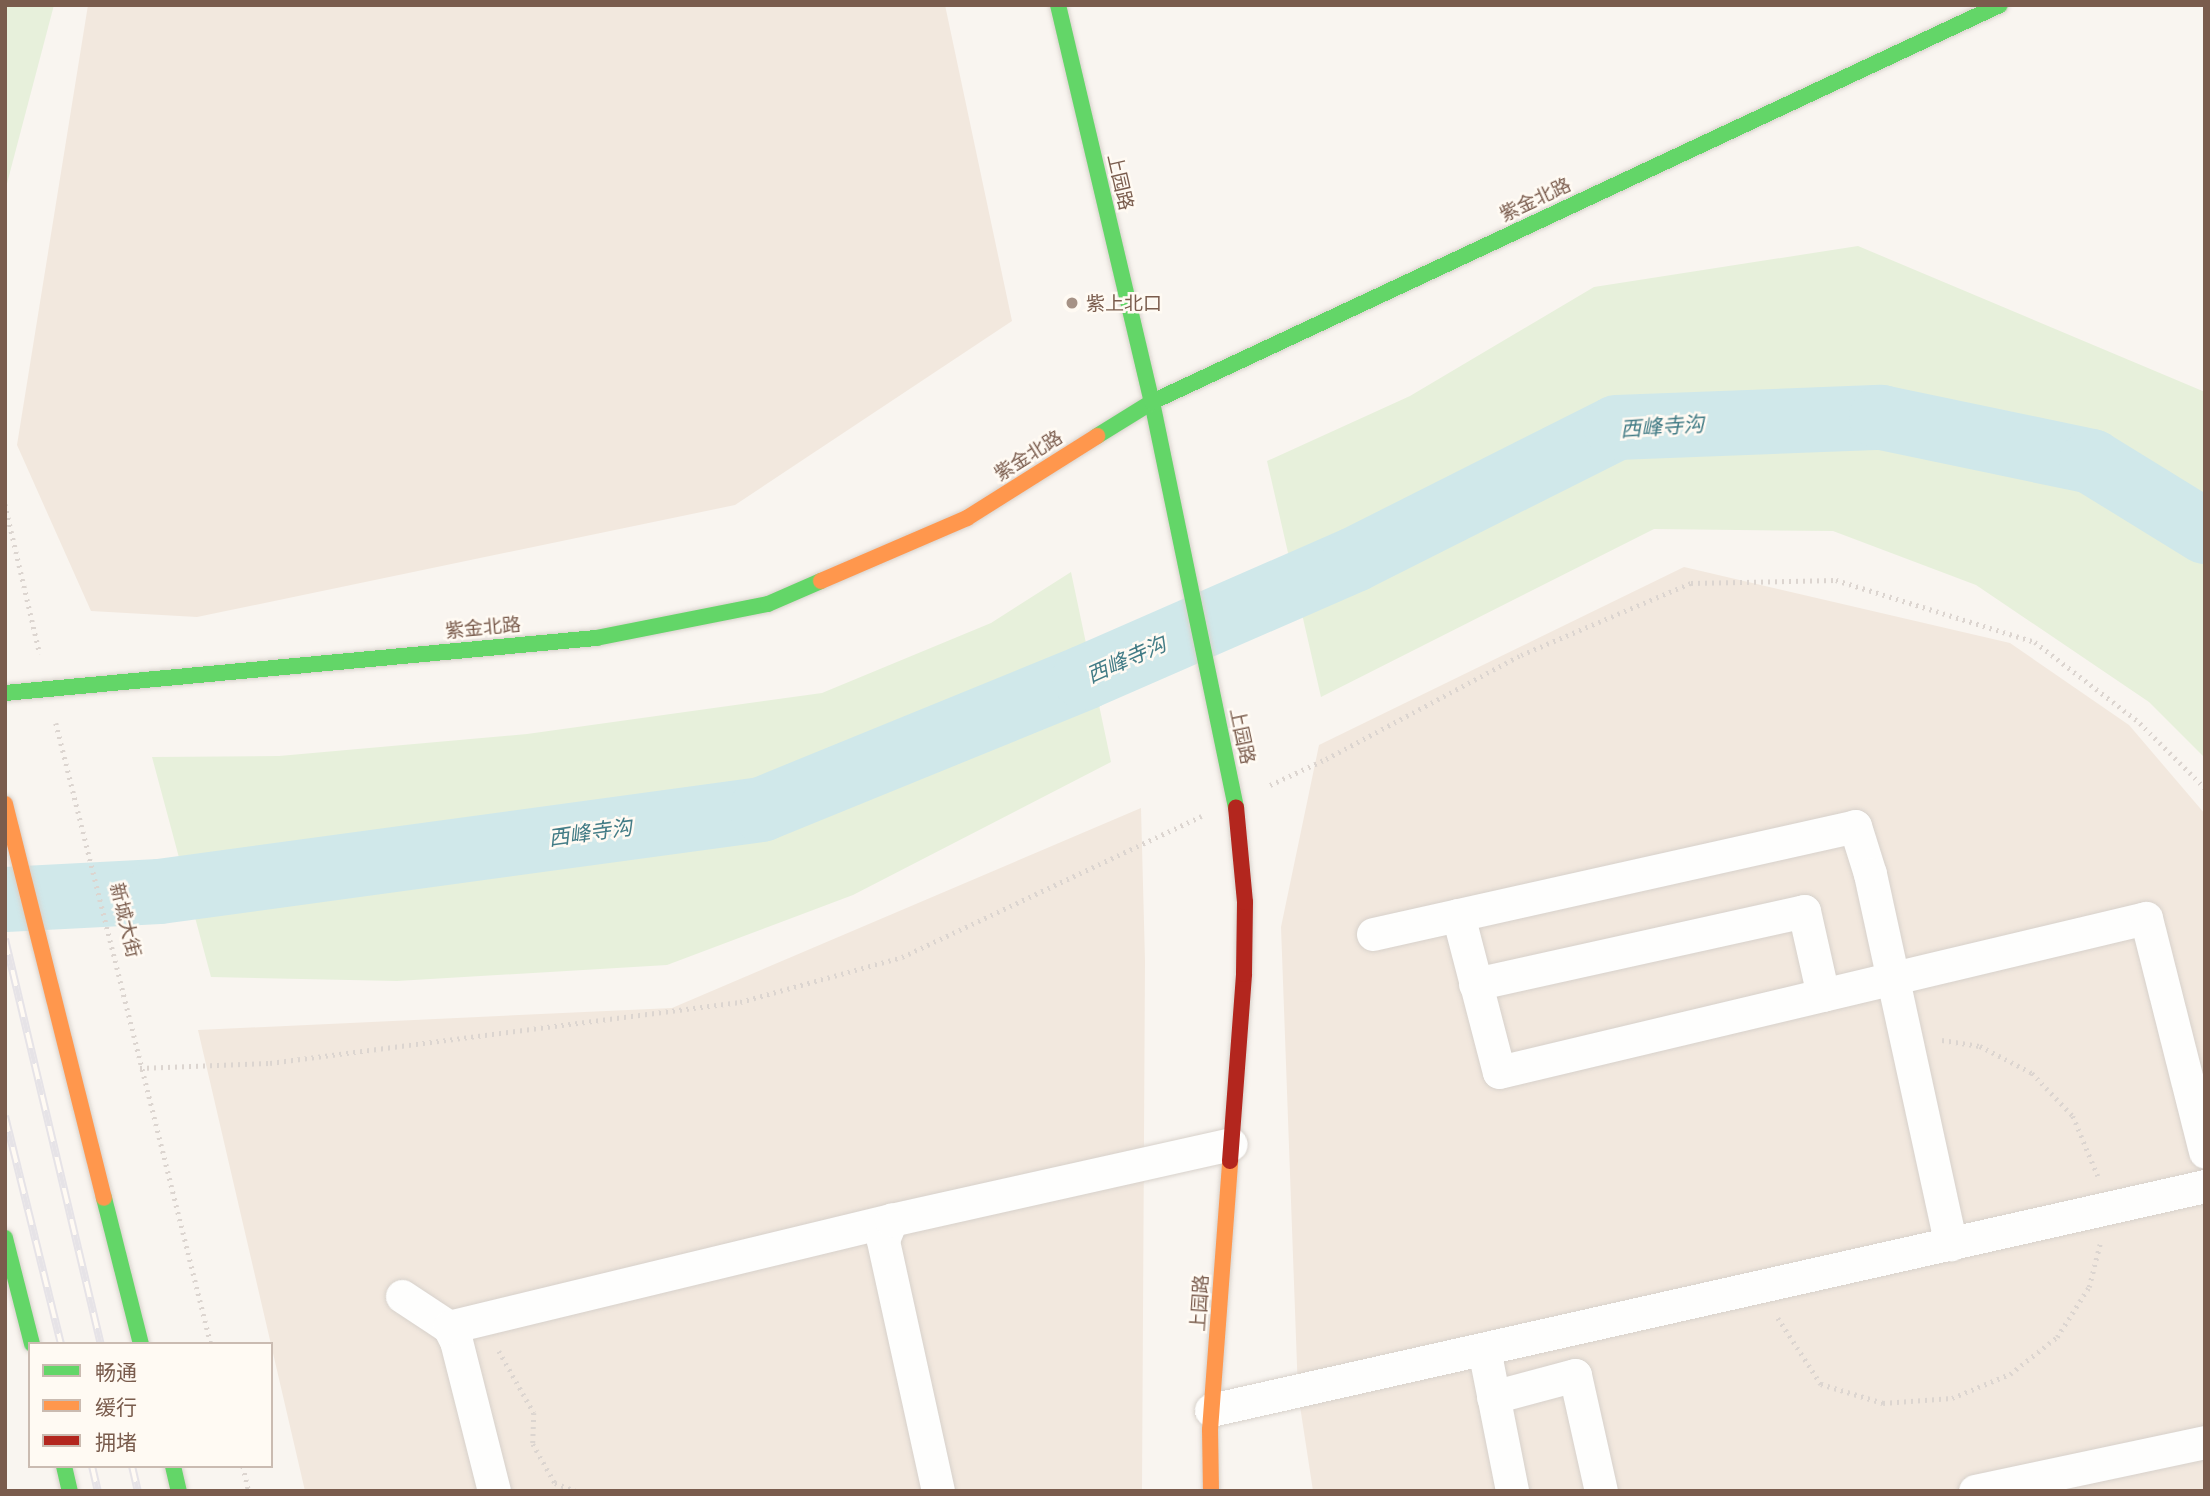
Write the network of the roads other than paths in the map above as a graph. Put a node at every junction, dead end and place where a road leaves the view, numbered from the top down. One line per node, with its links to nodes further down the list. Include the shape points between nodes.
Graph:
1 (1058, 5): 3 (street, 上园路)
2 (2000, 5): 3 (street, 紫金北路)
3 (1152, 402): 4 (street, 紫金北路, via 967,518 768,604 596,638); 11 (street, 上园路, via 1241,839 1244,974)
4 (5, 693)
5 (6, 805): 20 (street)
6 (1458, 915): 7 (street); 8 (street, via 1855,826); 9 (street)
7 (1373, 934)
8 (1893, 978): 10 (street); 12 (street, via 2146,918); 16 (street)
9 (1475, 984): 10 (street, via 1804,911); 10 (street, via 1499,1072)
10 (1823, 995)
11 (1231, 1144): 14 (street); 23 (street, 上园路)
12 (2205, 1152)
13 (2205, 1186): 16 (street)
14 (891, 1220): 18 (street); 30 (street, via 883,1240)
15 (5, 1238): 19 (street)
16 (1951, 1244): 21 (street)
17 (402, 1296): 18 (street)
18 (449, 1327): 29 (street)
19 (31, 1342)
20 (140, 1342)
21 (1484, 1349): 22 (street); 23 (street)
22 (1493, 1397): 32 (street); 33 (street, via 1575,1375)
23 (1211, 1410): 31 (street, 上园路)
24 (2205, 1442): 34 (street)
25 (64, 1468): 27 (street)
26 (173, 1468): 28 (street)
27 (70, 1491)
28 (179, 1491)
29 (494, 1491)
30 (939, 1491)
31 (1211, 1491)
32 (1512, 1491)
33 (1601, 1491)
34 (1975, 1491)

